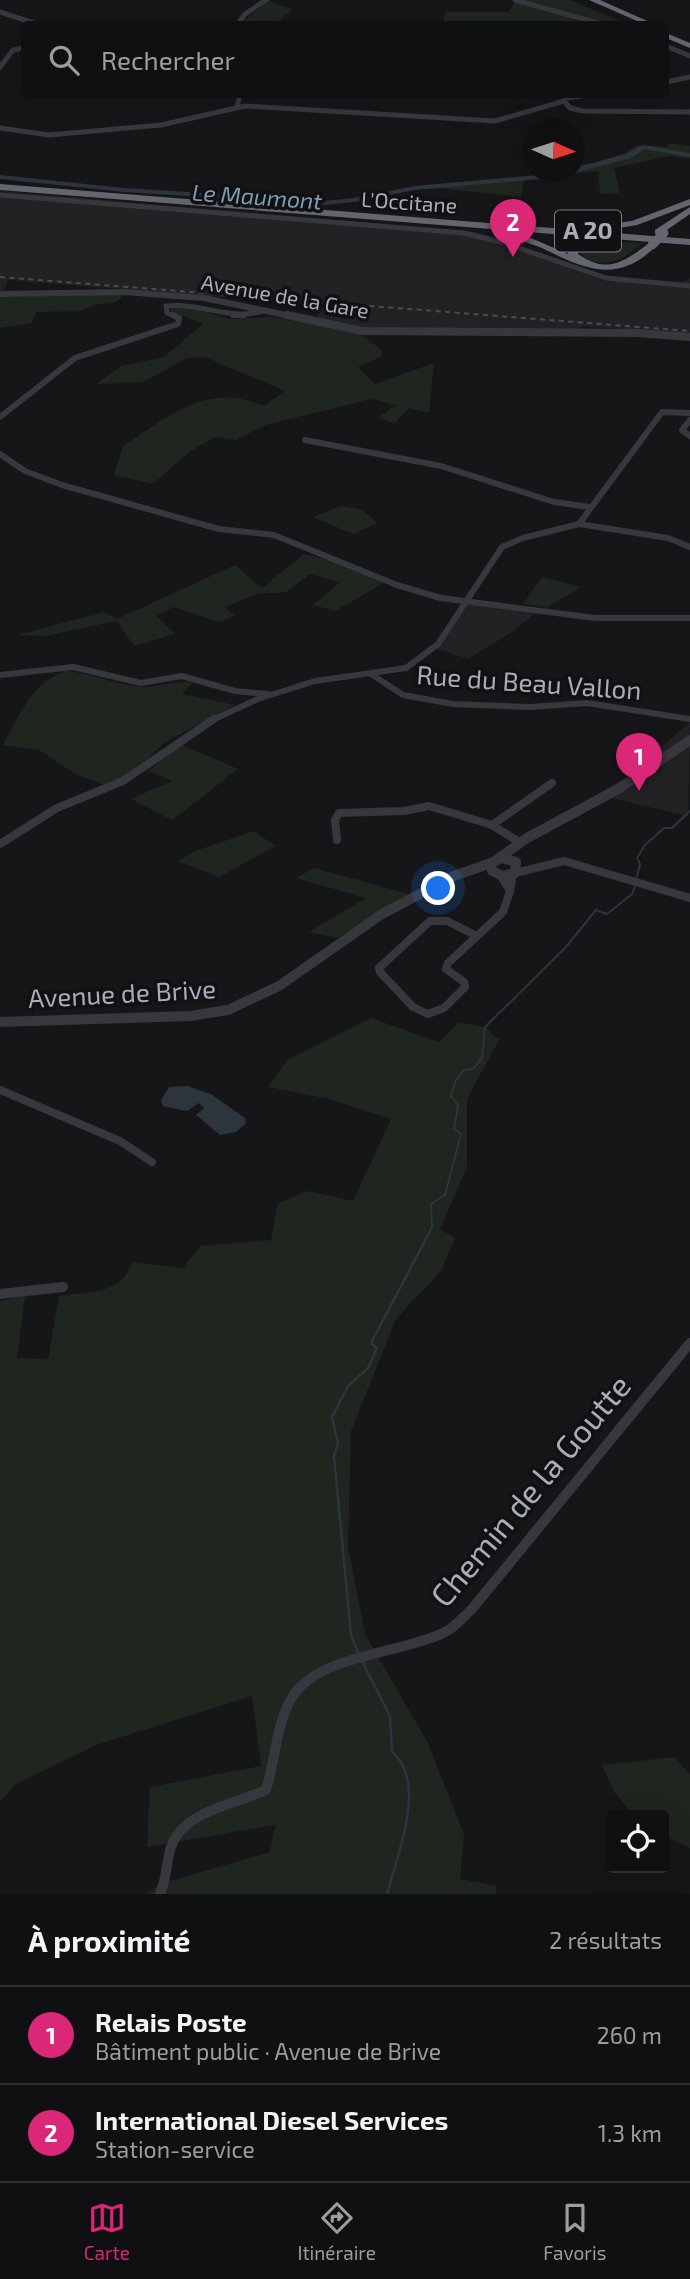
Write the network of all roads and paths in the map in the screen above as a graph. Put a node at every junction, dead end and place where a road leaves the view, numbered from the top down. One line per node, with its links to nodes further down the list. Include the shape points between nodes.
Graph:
1 (266, 0): 7 (street)
2 (515, 0): 8 (street)
3 (583, 0): 9 (highway)
4 (593, 0): 10 (highway)
5 (0, 12): 6 (street)
6 (28, 21)
7 (239, 21)
8 (591, 21)
9 (634, 21)
10 (643, 21)
11 (669, 34): 12 (highway)
12 (690, 44)
13 (669, 47): 16 (street)
14 (21, 49): 17 (street, via 13,50)
15 (0, 56): 17 (street)
16 (690, 56)
17 (8, 58): 18 (street)
18 (0, 66)
19 (690, 77): 20 (street)
20 (669, 81)
21 (239, 98): 23 (street)
22 (564, 98): 23 (street, via 495,121); 24 (street, via 570,108 583,111)
23 (237, 107): 25 (street, via 170,124 58,134)
24 (690, 113)
25 (0, 128)
26 (0, 186): 30 (highway, L'Occitane / A 20); 31 (highway, L'Occitane / A 20)
27 (0, 195): 34 (street, via 464,233 606,278)
28 (690, 202): 31 (highway, via 611,227)
29 (690, 212): 33 (highway, bridge)
30 (435, 223): 33 (highway, L'Occitane / A 20); 33 (highway, via 520,236 595,268 628,265)
31 (486, 223): 32 (highway, L'Occitane / A 20)
32 (690, 240): 33 (highway, L'Occitane / A 20)
33 (649, 243): 33 (highway, via 629,261 613,266 588,264 572,253 582,241 613,238)
34 (690, 286)
35 (0, 293): 36 (street, Avenue de la Gare, via 144,293 217,300)
36 (262, 311): 37 (street, Avenue de la Gare, via 362,331); 39 (street, via 250,317 227,317 180,304 166,306 167,313 179,318 178,324 75,358)
37 (690, 337)
38 (690, 413): 44 (street, via 662,412)
39 (0, 417)
40 (690, 420): 41 (street, via 682,430)
41 (690, 436)
42 (305, 440): 44 (street, via 441,466 554,502)
43 (0, 454): 47 (street, via 25,471 83,491 219,529 274,535 397,585)
44 (590, 507): 45 (street)
45 (579, 524): 46 (street, via 668,538); 47 (street, via 509,542 494,555)
46 (690, 547)
47 (465, 600): 48 (street, via 595,618); 49 (street, via 438,644 406,668)
48 (690, 618)
49 (371, 674): 51 (street, via 315,681); 52 (street, Rue du Beau Vallon, via 403,695 453,704 530,708 587,703)
50 (0, 675): 51 (street, via 73,667 141,683 182,676 235,691)
51 (272, 694): 57 (street, via 203,724 123,781 57,808)
52 (690, 719)
53 (690, 740): 58 (street, Avenue de Brive, via 597,802)
54 (552, 783): 55 (street)
55 (492, 825): 56 (street, via 422,805 404,811 338,813); 58 (street)
56 (337, 839)
57 (0, 844)
58 (519, 844): 59 (street, Avenue de Brive); 60 (street)
59 (495, 860): 60 (street); 61 (street, Avenue de Brive); 62 (street, via 490,868)
60 (515, 868): 62 (street, Avenue de Brive); 63 (street); 64 (street, via 571,862)
61 (461, 874): 62 (street, Avenue de Brive); 66 (street, Avenue de Brive, via 382,914 279,986 235,1007 190,1016)
62 (497, 875): 63 (street)
63 (510, 891): 65 (street, via 503,912)
64 (690, 898)
65 (477, 936): 65 (street, via 448,963 446,969 465,987 439,1012 426,1014 415,1009 380,972 430,920 447,921)
66 (0, 1022)
67 (0, 1090): 68 (street, via 120,1141)
68 (152, 1162)
69 (63, 1287): 70 (street)
70 (0, 1294)
71 (690, 1343): 72 (street, Chemin de la Goutte, via 472,1609 445,1633 319,1674 296,1691 277,1736 274,1769 266,1790 193,1820 177,1834 170,1846 168,1879)
72 (160, 1894)

